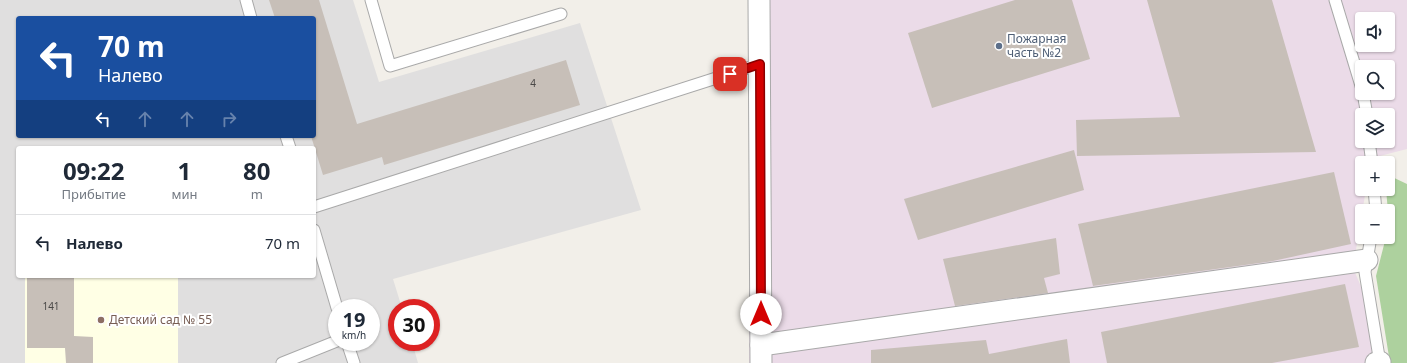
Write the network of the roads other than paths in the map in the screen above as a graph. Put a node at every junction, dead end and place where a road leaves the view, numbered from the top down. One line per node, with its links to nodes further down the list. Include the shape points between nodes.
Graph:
1 (246, 0): 6 (lane)
2 (371, 0): 5 (lane, via 390,66)
3 (759, 0): 7 (street)
4 (1335, 0): 8 (lane)
5 (561, 14)
6 (251, 16)
7 (760, 64): 9 (lane); 16 (street)
8 (1355, 66)
9 (316, 206)
10 (316, 237): 13 (lane)
11 (1370, 244): 12 (lane)
12 (1367, 260): 16 (street); 20 (lane, via 1365,272)
13 (334, 299)
14 (328, 345): 17 (lane)
15 (350, 351): 18 (lane)
16 (761, 354)
17 (282, 363)
18 (354, 363)
19 (1376, 363): 20 (street)
20 (1380, 363)

